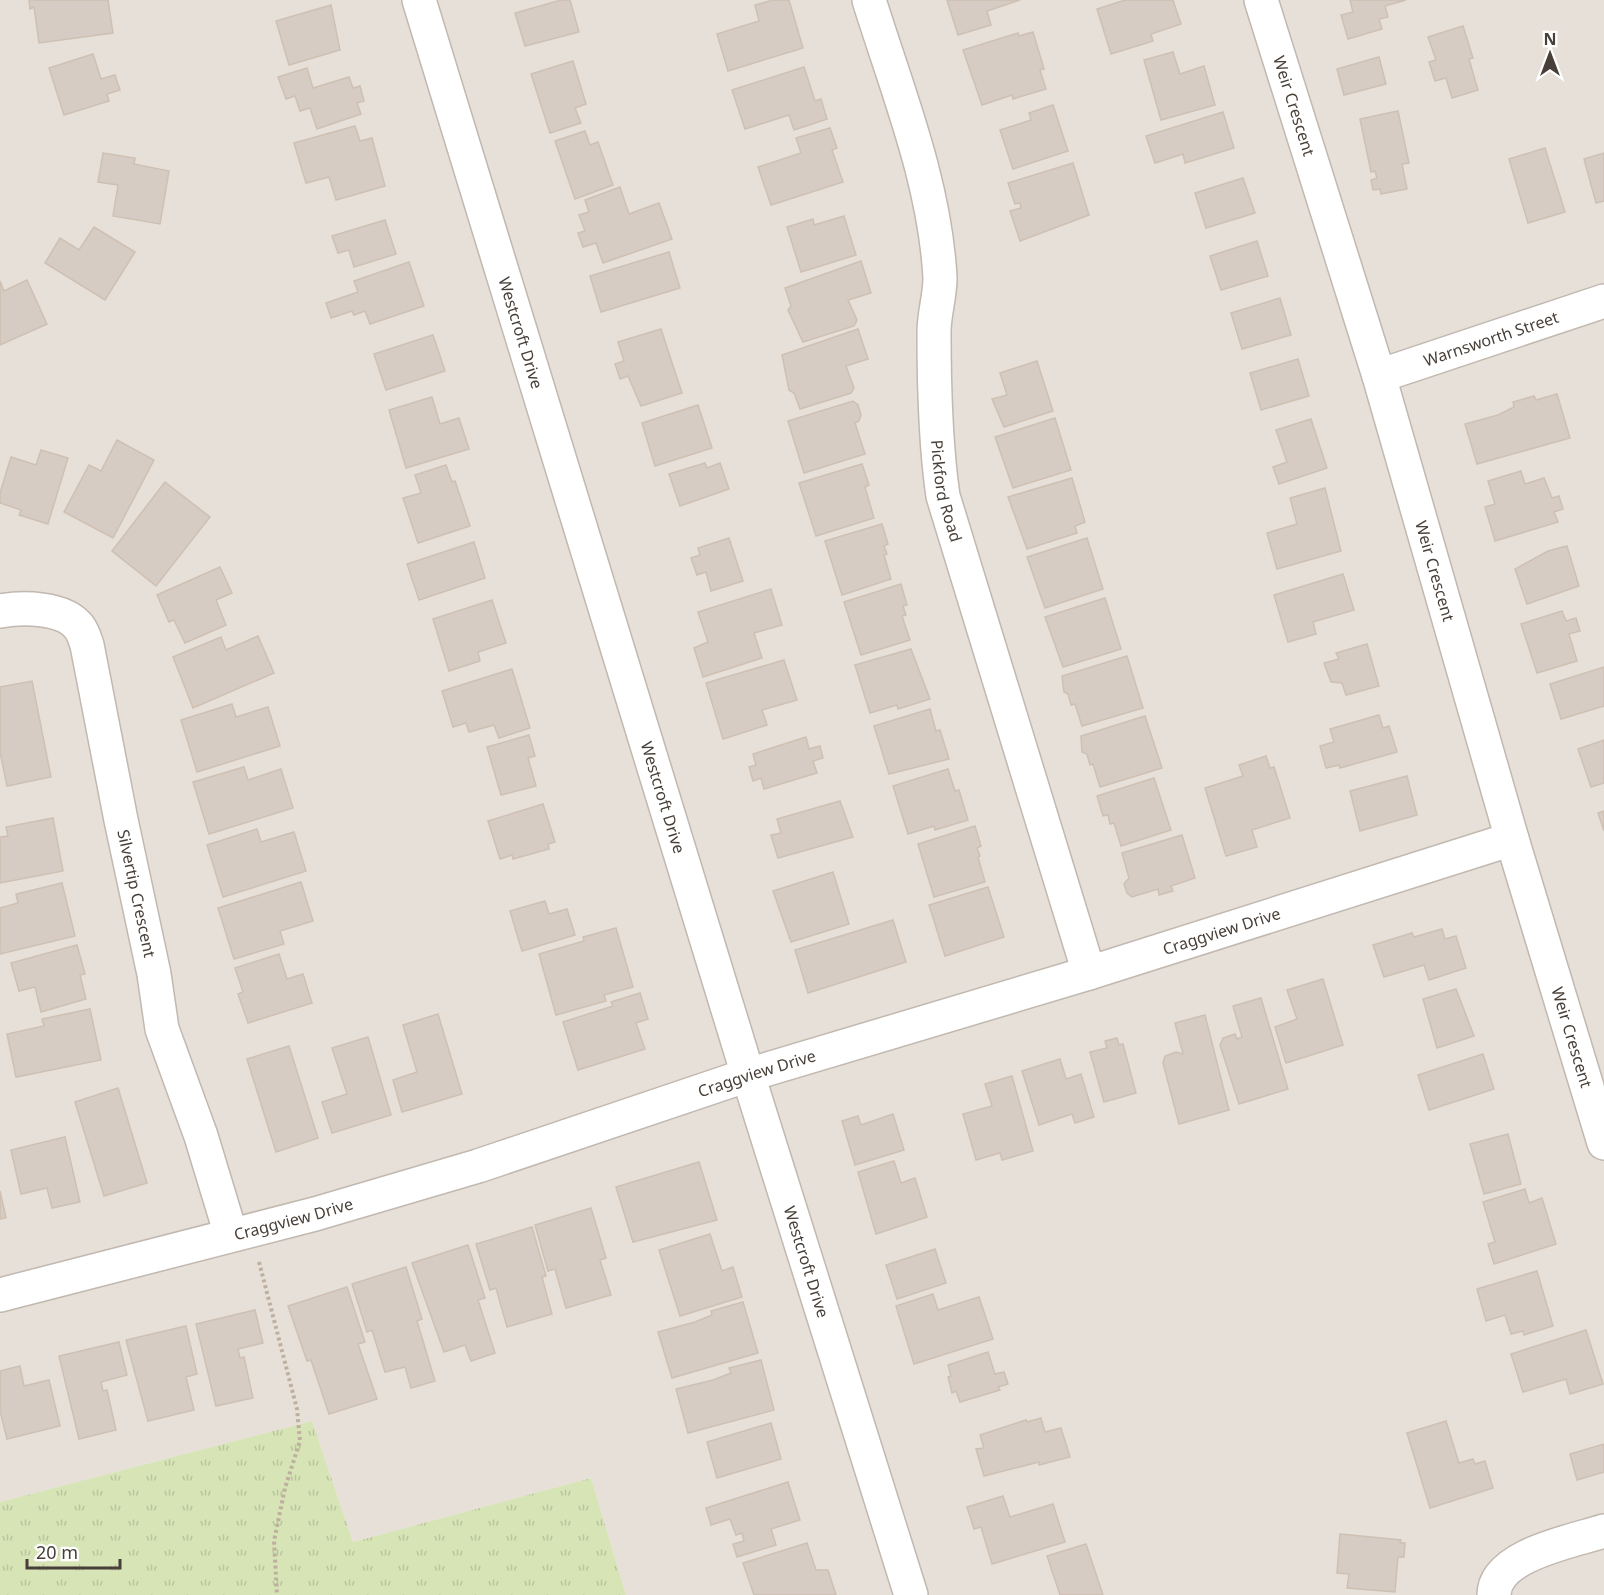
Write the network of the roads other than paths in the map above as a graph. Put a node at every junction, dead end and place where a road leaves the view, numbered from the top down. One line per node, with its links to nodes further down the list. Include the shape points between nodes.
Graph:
1 (419, 0): 9 (street, Westcroft Drive)
2 (869, 0): 8 (street, Pickford Road, via 927,189 933,226 940,279 934,330 943,496)
3 (1261, 0): 5 (street, Weir Crescent)
4 (1604, 301): 5 (street, Warnsworth Street)
5 (1379, 376): 7 (street, Weir Crescent)
6 (0, 611): 11 (street, Silvertip Crescent, via 51,611 65,616 78,626 87,645 162,1029)
7 (1512, 839): 8 (street, Craggview Drive); 10 (street, Weir Crescent)
8 (1089, 973): 9 (street, Craggview Drive)
9 (748, 1075): 11 (street, Craggview Drive, via 478,1166); 14 (street, Westcroft Drive)
10 (1604, 1143)
11 (241, 1232): 12 (street, Craggview Drive)
12 (0, 1295)
13 (1604, 1531): 15 (street, via 1522,1558 1504,1571 1494,1585)
14 (911, 1595)
15 (1494, 1595)

